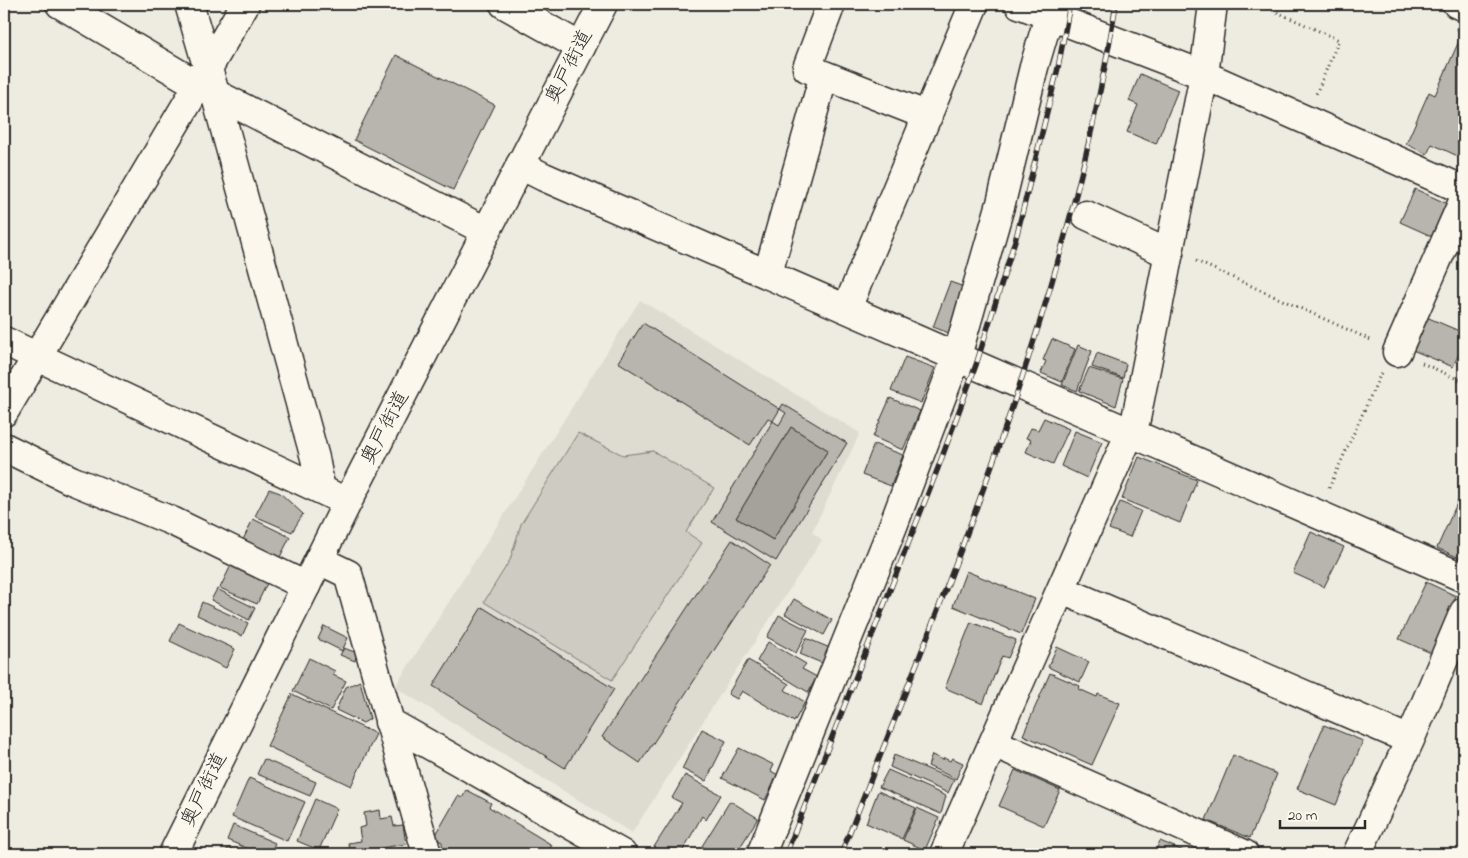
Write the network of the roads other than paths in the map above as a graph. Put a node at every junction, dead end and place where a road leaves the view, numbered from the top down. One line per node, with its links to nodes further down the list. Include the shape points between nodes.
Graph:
1 (60, 4): 16 (street)
2 (189, 4): 16 (street)
3 (245, 4): 16 (street)
4 (504, 4): 13 (street)
5 (603, 4): 13 (street, 奥戸街道)
6 (831, 4): 14 (street, via 806,68)
7 (974, 4): 17 (street)
8 (1019, 4): 12 (street)
9 (1214, 4): 15 (street)
10 (1457, 4): 11 (street)
11 (1464, 7)
12 (1050, 10): 15 (street); 29 (street, via 1001,203)
13 (581, 48): 18 (street, 奥戸街道)
14 (824, 75): 17 (street); 24 (street)
15 (1204, 75): 19 (street); 23 (street)
16 (207, 83): 22 (street, via 241,108); 28 (street); 33 (street, via 315,458)
17 (928, 116): 25 (street)
18 (520, 165): 22 (street, 奥戸街道); 24 (street)
19 (1464, 190)
20 (1464, 199): 27 (street)
21 (1086, 215): 23 (street)
22 (486, 231): 34 (street, 奥戸街道)
23 (1170, 252): 31 (street, via 1136,418)
24 (768, 273): 25 (street)
25 (847, 308): 29 (street)
26 (4, 341): 28 (street)
27 (1395, 350)
28 (37, 356): 30 (street); 33 (street)
29 (957, 356): 31 (street); 46 (street, via 893,526)
30 (4, 412)
31 (1130, 432): 36 (street); 38 (street)
32 (4, 447): 37 (street, via 71,480 172,521)
33 (321, 490): 34 (street)
34 (346, 503): 35 (street, 奥戸街道)
35 (319, 560): 37 (street, 奥戸街道); 40 (street, via 348,574)
36 (1464, 578)
37 (306, 586): 43 (street, 奥戸街道)
38 (1062, 590): 41 (street); 42 (street)
39 (1464, 612): 41 (street)
40 (389, 722): 44 (street); 45 (street)
41 (1410, 740): 49 (street)
42 (994, 743): 47 (street); 48 (street)
43 (173, 854)
44 (427, 854)
45 (622, 854)
46 (761, 854)
47 (944, 854)
48 (1244, 854)
49 (1357, 854)

